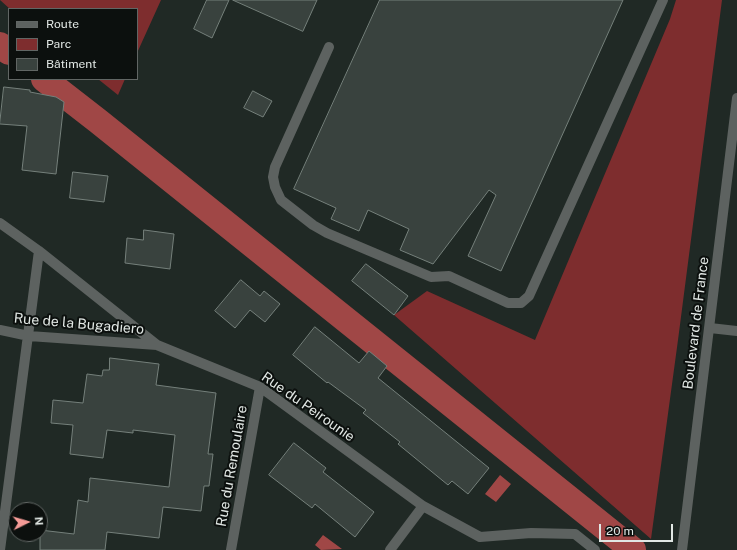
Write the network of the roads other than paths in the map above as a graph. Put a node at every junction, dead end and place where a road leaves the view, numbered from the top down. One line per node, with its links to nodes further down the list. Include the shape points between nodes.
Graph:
1 (663, 0): 2 (street, via 529,296 521,303 508,303 449,276 431,277 327,233 281,200 273,177 275,167)
2 (328, 46)
3 (737, 98): 6 (street, Boulevard de France)
4 (0, 223): 5 (street, Rue du Peirounie)
5 (39, 251): 9 (street); 10 (street, Rue du Peirounie)
6 (710, 328): 8 (street); 17 (street, Boulevard de France)
7 (0, 330): 9 (street, Rue de la Bugadiero)
8 (737, 331)
9 (28, 336): 10 (street, Rue de la Bugadiero); 13 (street)
10 (156, 345): 11 (street, Rue du Peirounie)
11 (260, 387): 12 (street, Rue du Peirounie); 14 (street, Rue du Remoulaire)
12 (423, 506): 15 (street); 16 (street, Rue du Peirounie, via 480,537 531,533 575,534)
13 (0, 550)
14 (231, 550)
15 (390, 550)
16 (595, 550)
17 (682, 550)

